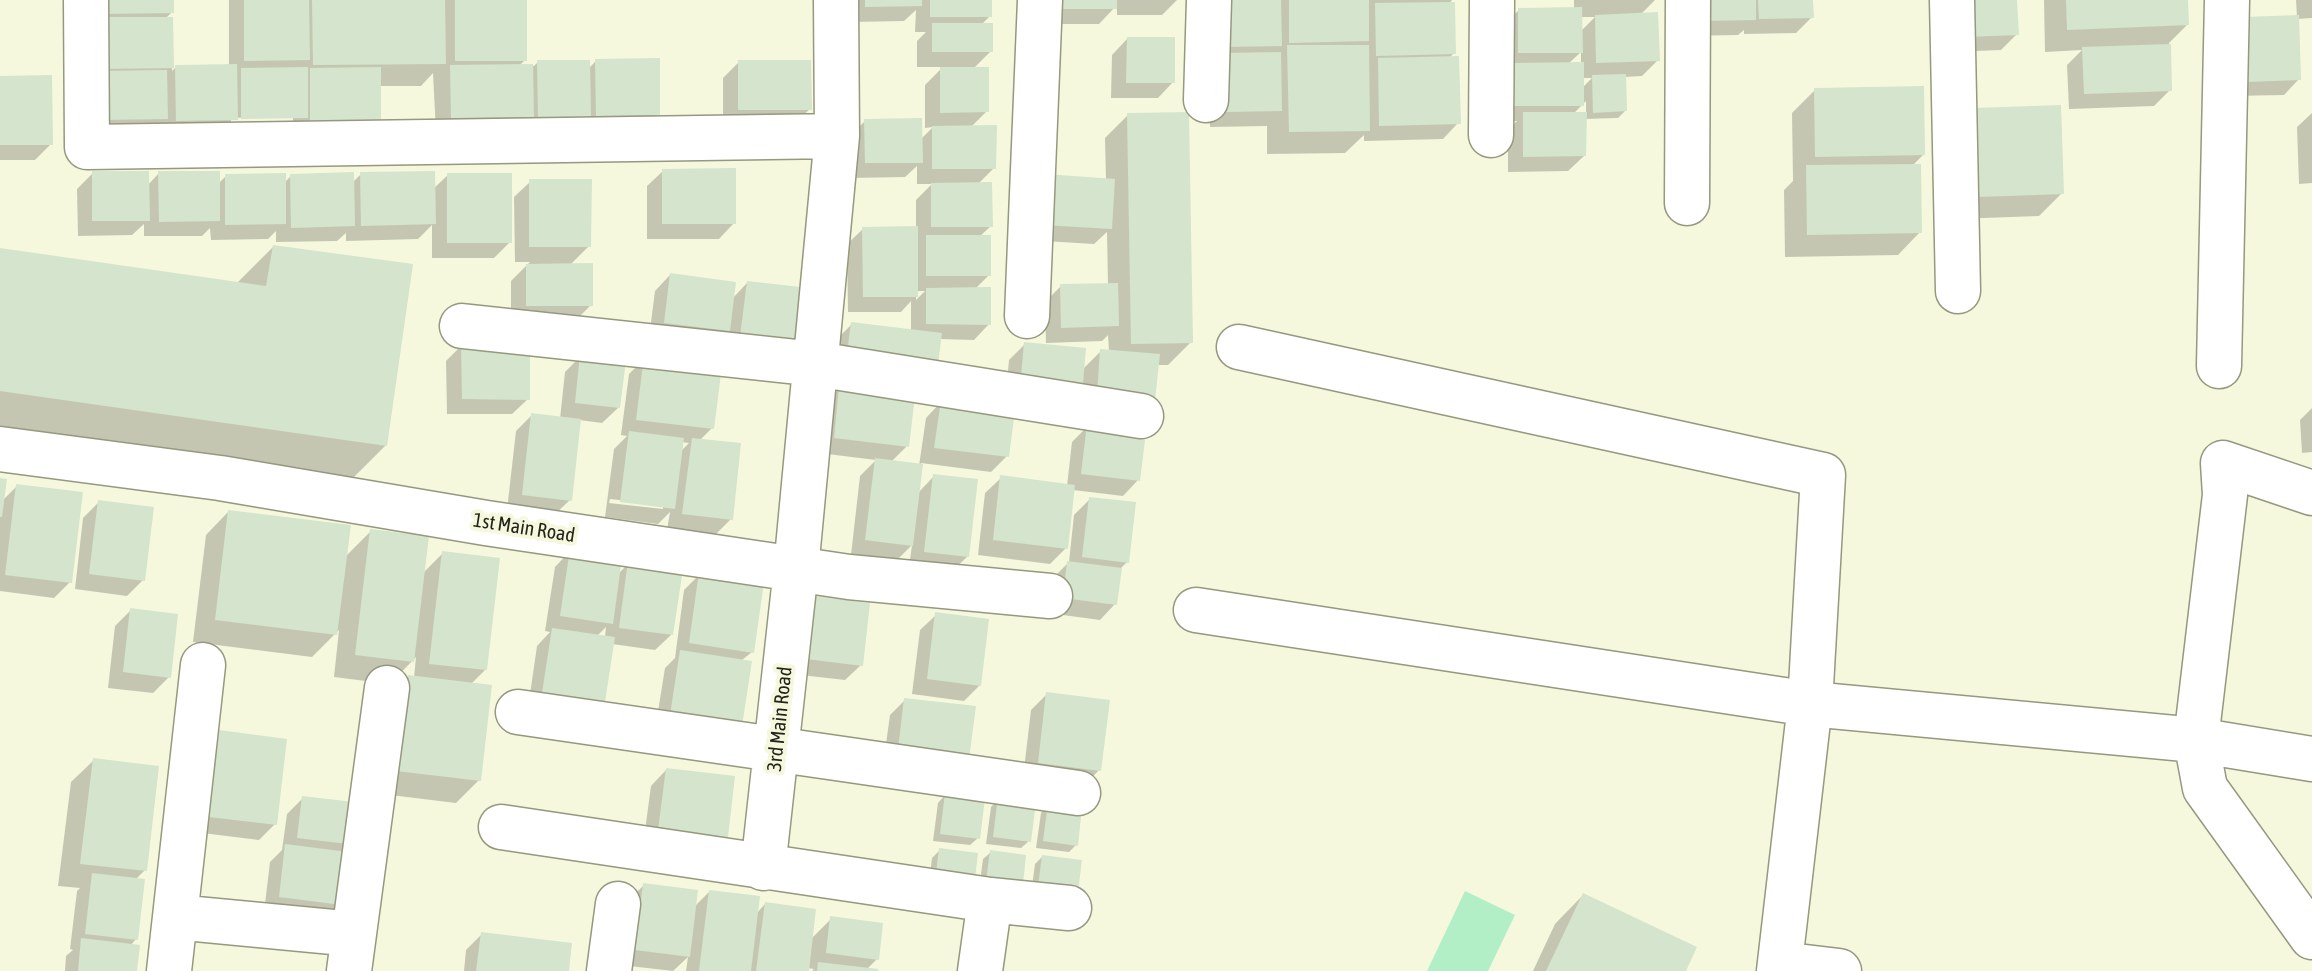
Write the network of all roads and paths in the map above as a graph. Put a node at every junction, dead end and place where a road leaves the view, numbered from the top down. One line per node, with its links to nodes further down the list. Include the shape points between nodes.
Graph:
1 (86, 0): 11 (street, via 87,147)
2 (836, 0): 11 (street, 3rd Main Road)
3 (1040, 0): 14 (street)
4 (1209, 0): 9 (street)
5 (1492, 0): 10 (street)
6 (1688, 0): 12 (street)
7 (1952, 0): 13 (street)
8 (2227, 0): 18 (street)
9 (1206, 100)
10 (1491, 135)
11 (837, 136): 17 (street, 3rd Main Road)
12 (1687, 203)
13 (1958, 291)
14 (1027, 316)
15 (462, 326): 17 (street)
16 (1239, 347): 27 (street, via 1823,475)
17 (816, 364): 19 (street); 22 (street, 3rd Main Road)
18 (2219, 366)
19 (1141, 416)
20 (0, 449): 22 (street, 1st Main Road, via 220,478)
21 (2312, 493): 29 (street, via 2223,463 2225,495)
22 (796, 569): 23 (street, 1st Main Road); 30 (street, 3rd Main Road)
23 (1050, 596)
24 (1196, 610): 27 (street)
25 (203, 665): 38 (street)
26 (387, 688): 40 (street)
27 (1810, 704): 29 (street); 41 (street)
28 (518, 712): 30 (street)
29 (2196, 740): 31 (street); 39 (street, via 2205,788)
30 (776, 751): 32 (street); 34 (street, 3rd Main Road)
31 (2312, 759)
32 (1078, 793)
33 (501, 827): 34 (street)
34 (763, 868): 35 (street)
35 (990, 900): 37 (street); 44 (street)
36 (618, 904): 43 (street)
37 (1069, 908)
38 (175, 917): 40 (street); 42 (street)
39 (2312, 937)
40 (352, 953)
41 (1779, 968): 45 (street)
42 (169, 971)
43 (609, 971)
44 (980, 971)
45 (1839, 971)

